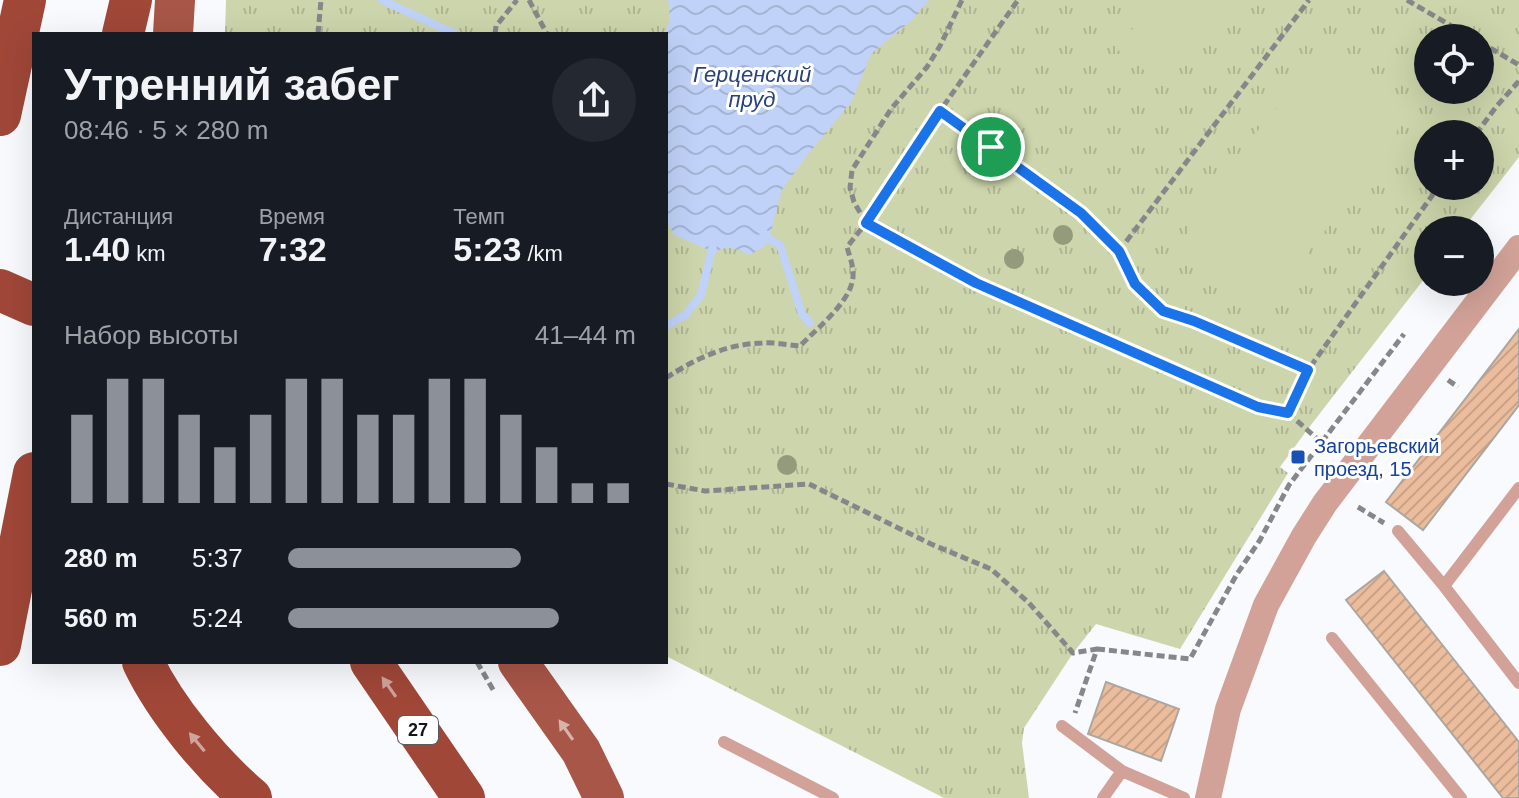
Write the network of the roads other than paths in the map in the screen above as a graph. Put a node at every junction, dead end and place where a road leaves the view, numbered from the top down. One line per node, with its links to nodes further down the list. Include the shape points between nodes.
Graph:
1 (25, 0): 6 (highway)
2 (131, 0): 4 (highway)
3 (175, 0): 5 (main road)
4 (123, 32)
5 (173, 32)
6 (0, 115)
7 (1519, 248): 29 (street, via 1304,536 1266,605 1233,694)
8 (0, 290): 9 (highway)
9 (32, 304)
10 (32, 483): 15 (highway)
11 (1519, 488): 13 (lane)
12 (1398, 531): 13 (lane)
13 (1444, 586): 19 (lane)
14 (1332, 638): 30 (lane)
15 (0, 645)
16 (144, 664): 23 (highway, one-way to 16, via 186,730)
17 (372, 664): 24 (highway, 27, one-way to 17)
18 (507, 677): 25 (main road, one-way to 18, via 581,751)
19 (1519, 683)
20 (1062, 726): 22 (lane)
21 (724, 742): 26 (lane)
22 (1122, 771): 27 (lane); 28 (lane)
23 (251, 798)
24 (464, 798)
25 (604, 798)
26 (833, 798)
27 (1103, 798)
28 (1184, 798)
29 (1208, 798)
30 (1461, 798)

